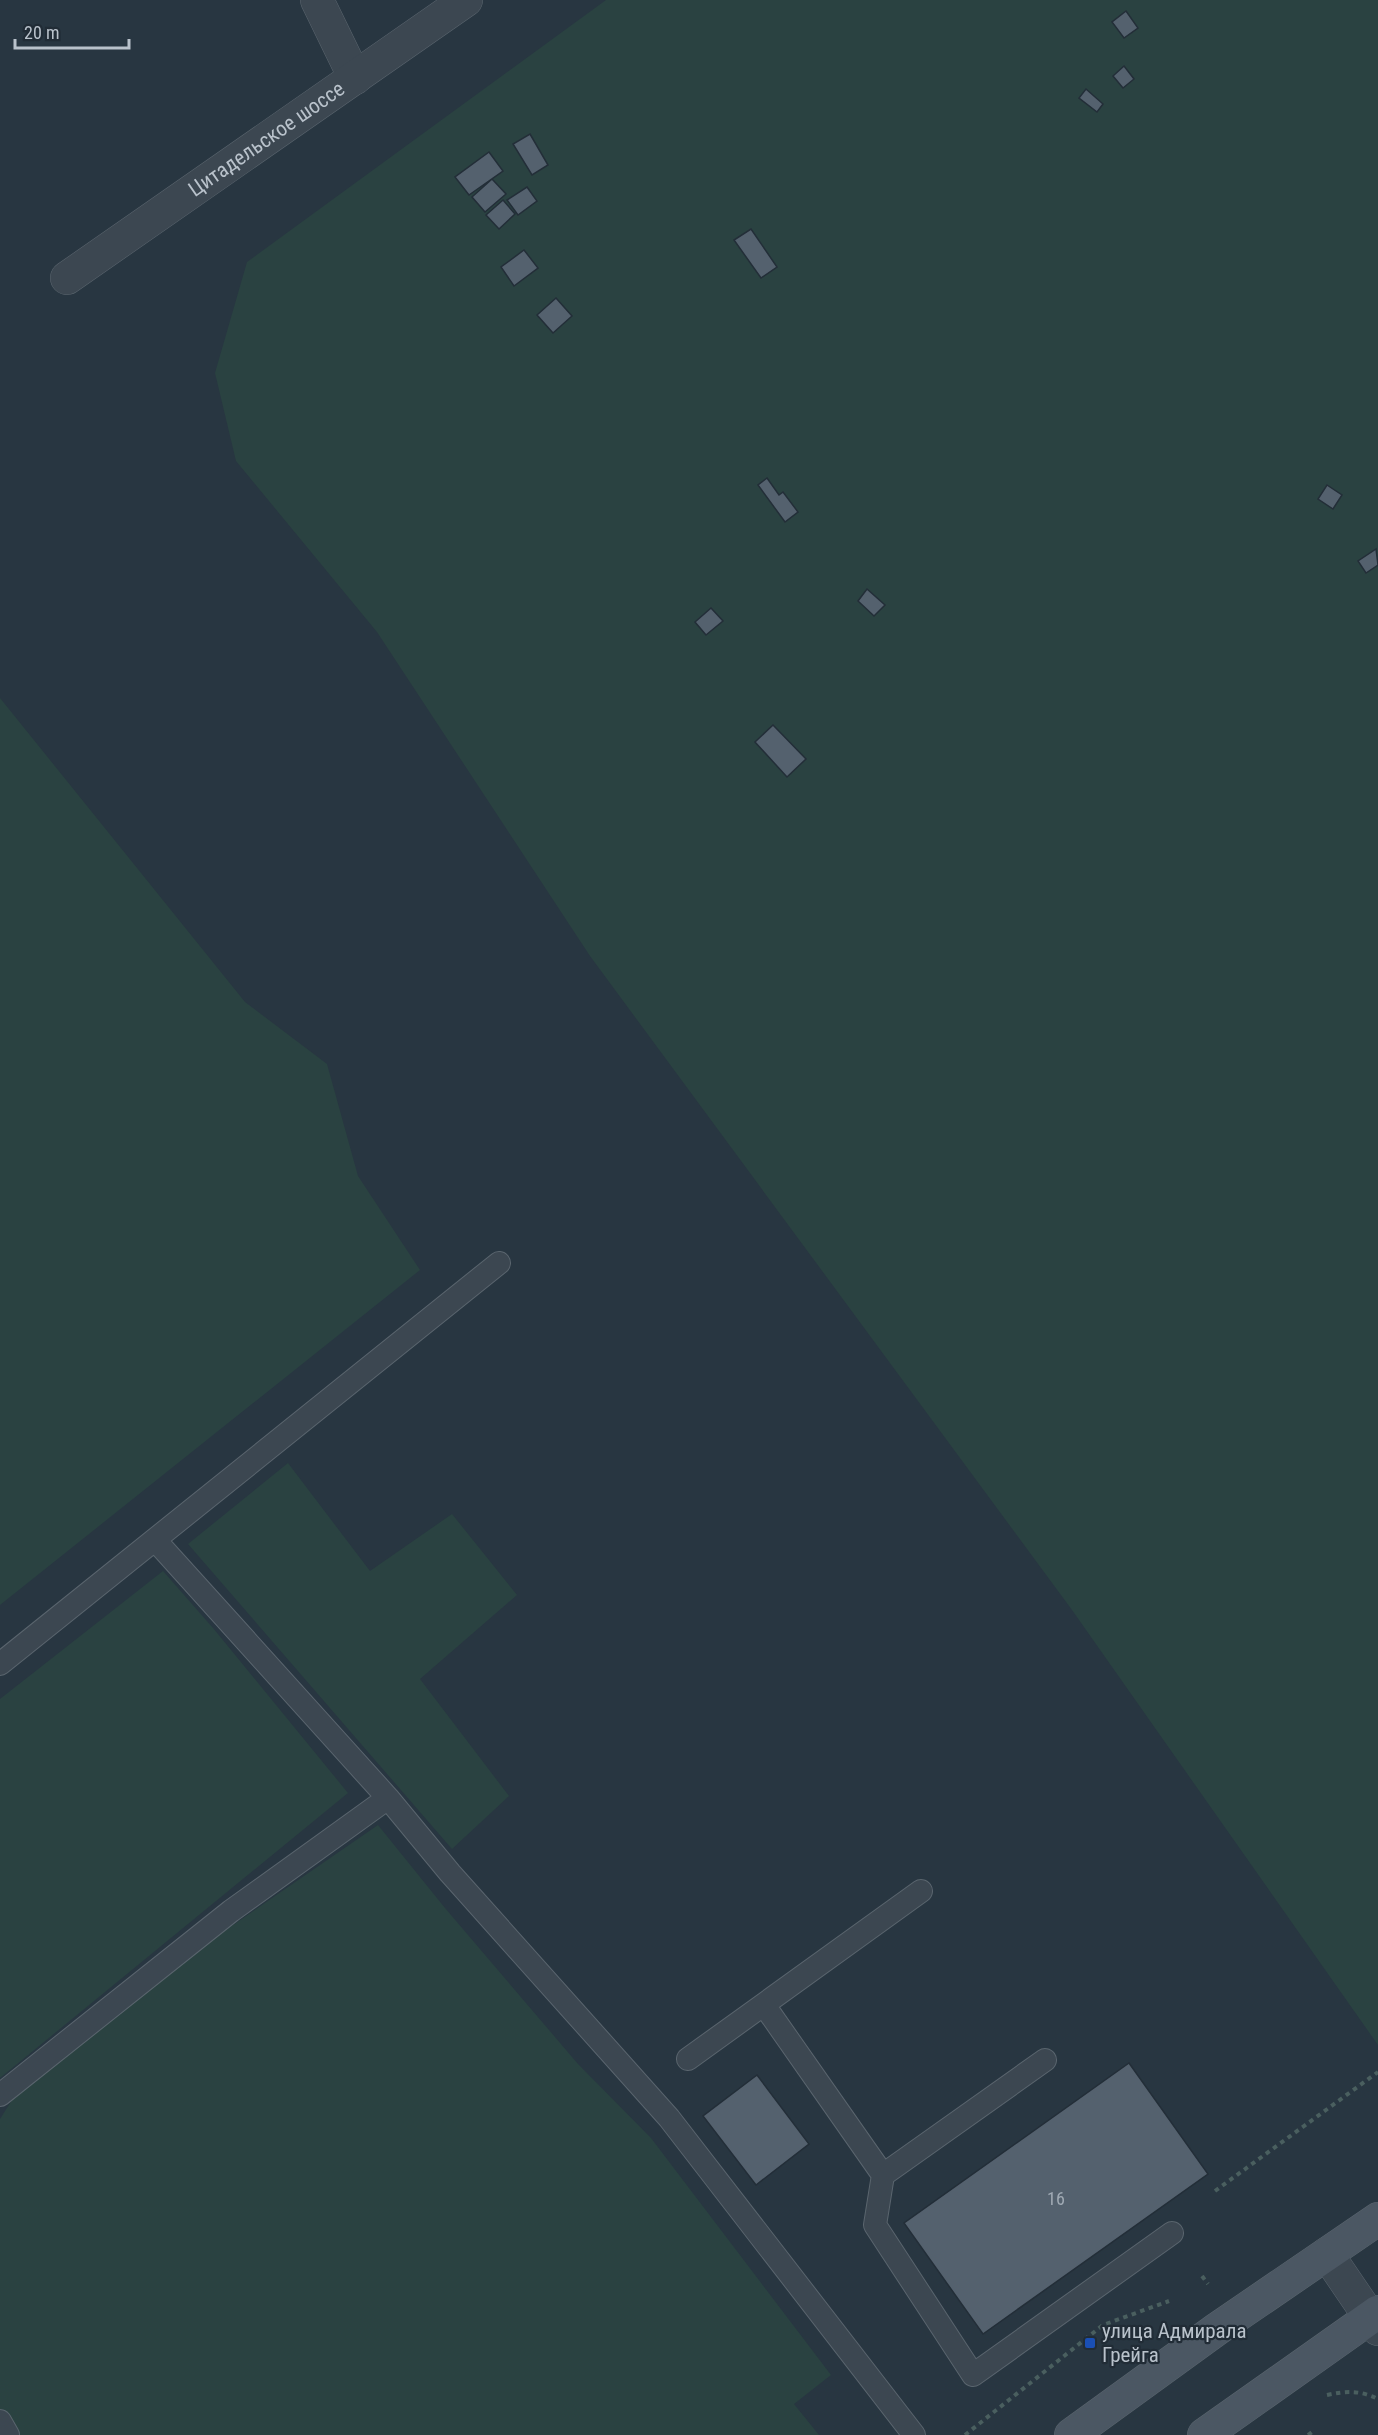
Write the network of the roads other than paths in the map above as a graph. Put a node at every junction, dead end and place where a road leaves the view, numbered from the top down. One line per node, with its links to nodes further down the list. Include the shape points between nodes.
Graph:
1 (317, 0): 3 (street)
2 (466, 0): 3 (street, Цитадельское шоссе)
3 (355, 78): 4 (street, Цитадельское шоссе)
4 (67, 278)
5 (500, 1263): 6 (lane)
6 (156, 1541): 7 (lane); 8 (lane)
7 (0, 1664)
8 (388, 1798): 13 (lane, via 231,1911); 21 (lane, via 669,2118)
9 (921, 1892): 10 (lane)
10 (764, 2005): 11 (lane); 14 (lane)
11 (688, 2059)
12 (1045, 2060): 14 (lane)
13 (0, 2095)
14 (883, 2175): 16 (lane, via 875,2225 973,2375)
15 (1378, 2219): 17 (main road)
16 (1172, 2233)
17 (1327, 2254): 18 (street); 22 (main road)
18 (1376, 2319): 23 (main road)
19 (0, 2421): 20 (lane)
20 (8, 2435)
21 (914, 2435)
22 (1071, 2435)
23 (1204, 2435)

